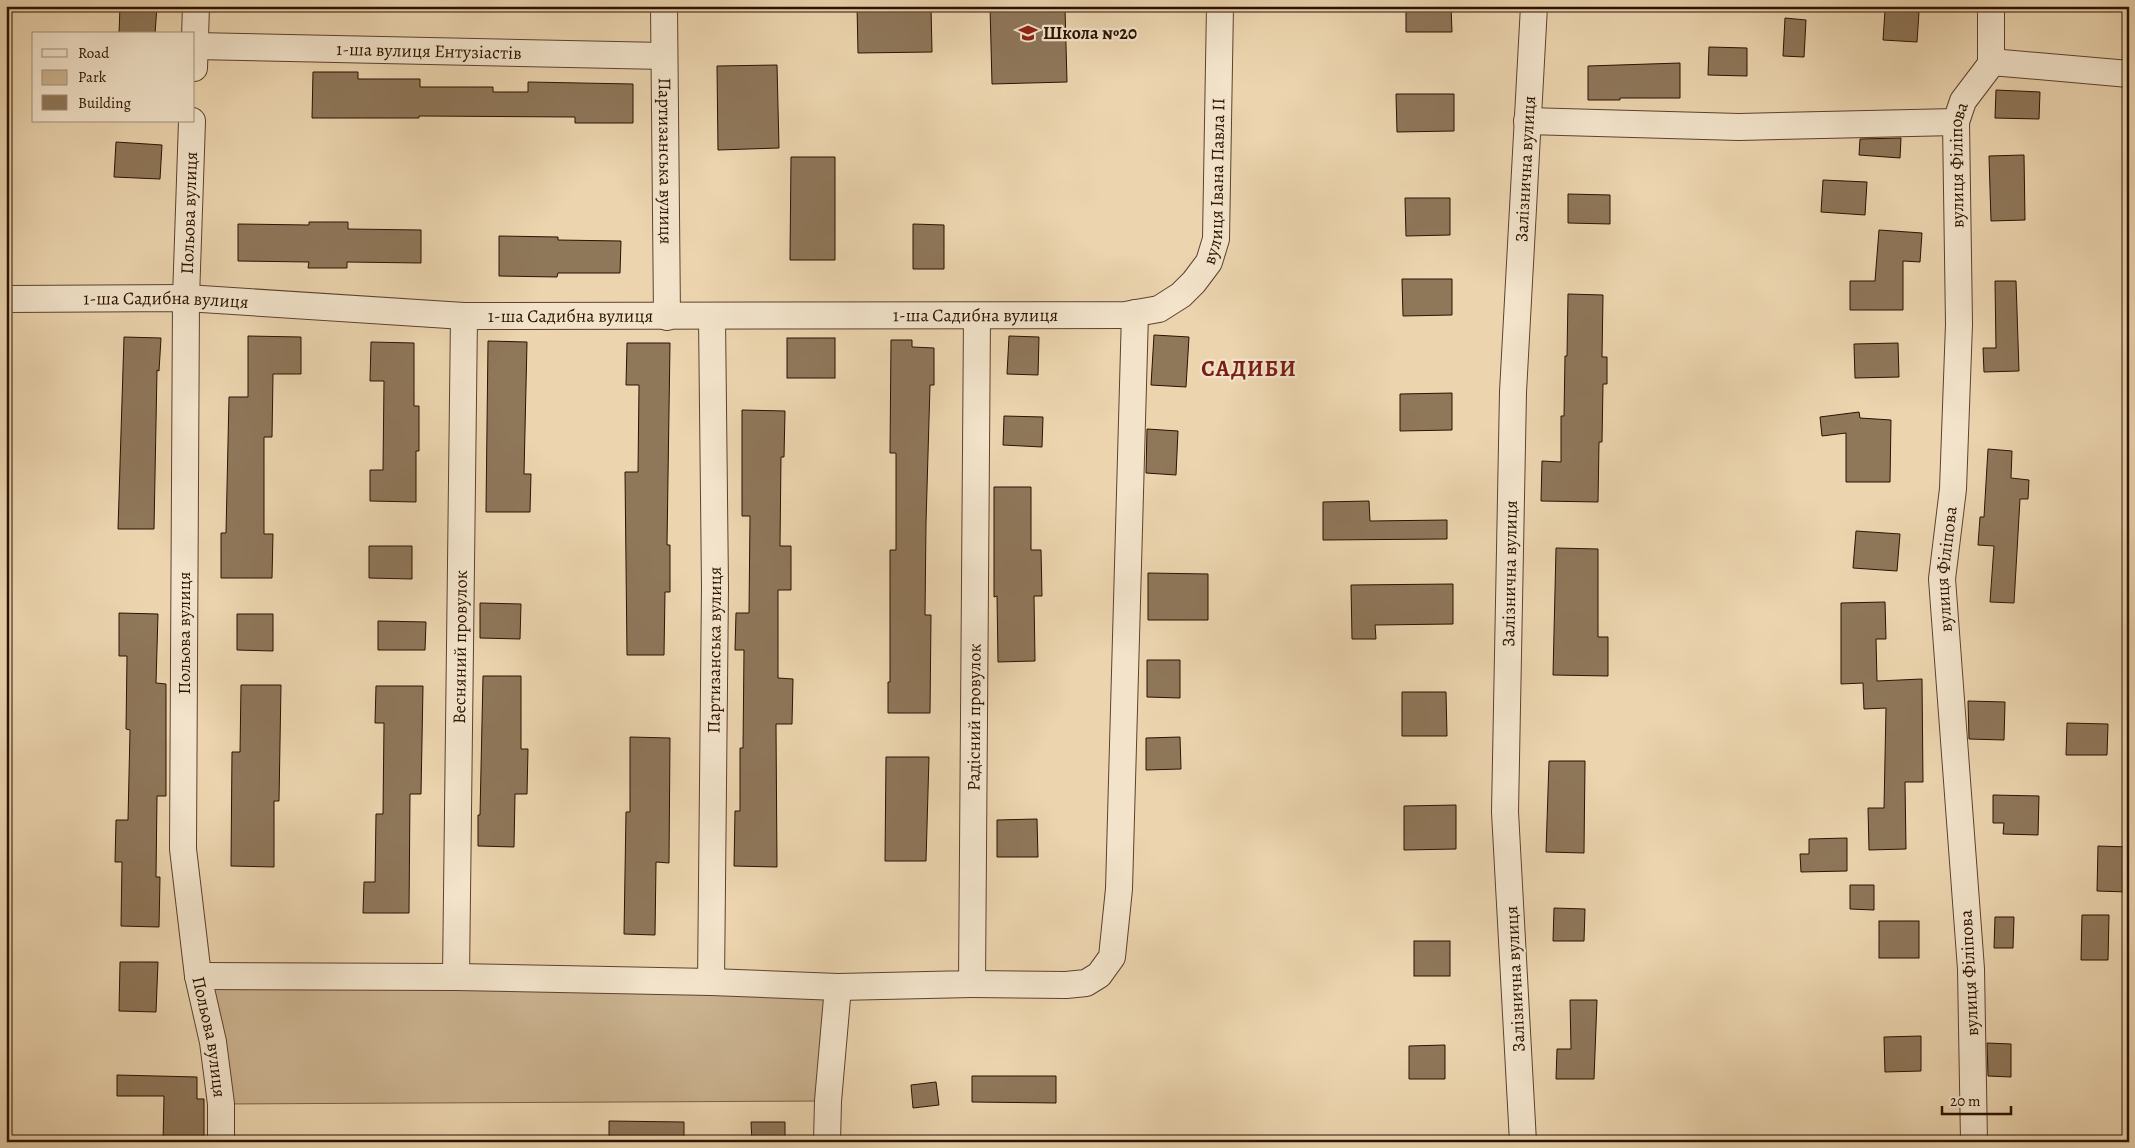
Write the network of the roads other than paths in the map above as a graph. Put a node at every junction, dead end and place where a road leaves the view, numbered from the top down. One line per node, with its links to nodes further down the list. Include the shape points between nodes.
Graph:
1 (196, 6): 6 (street)
2 (664, 6): 7 (street, Партизанська вулиця)
3 (1220, 6): 16 (street, вулиця Івана Павла II, via 1216,239 1209,262 1181,295 1159,309)
4 (1534, 6): 11 (street, Залізнична вулиця)
5 (1991, 6): 9 (street)
6 (195, 32)
7 (664, 56): 8 (street, 1-ша вулиця Ентузіастів); 20 (street, Партизанська вулиця)
8 (195, 57)
9 (1991, 62): 10 (street); 13 (street, вулиця Філіпова, via 1963,101)
10 (2129, 74)
11 (1527, 121): 13 (street, via 1739,127); 28 (street, Залізнична вулиця, via 1513,392 1505,812)
12 (192, 122): 14 (street, Польова вулиця)
13 (1956, 122): 29 (street, вулиця Філіпова, via 1959,324 1953,489 1942,579 1971,969)
14 (186, 298): 15 (street, 1-ша Садибна вулиця); 17 (street, 1-ша Садибна вулиця); 21 (street, Польова вулиця, via 183,849)
15 (6, 299)
16 (1135, 313): 19 (street, 1-ша Садибна вулиця); 24 (street, via 1119,889 1112,957 1099,975 1086,983)
17 (464, 316): 20 (street, 1-ша Садибна вулиця); 22 (street, Весняний провулок)
18 (712, 316): 19 (street, 1-ша Садибна вулиця); 20 (street, 1-ша Садибна вулиця); 23 (street, Партизанська вулиця, via 715,588)
19 (977, 316): 24 (street, Радісний провулок)
20 (667, 317)
21 (198, 976): 22 (street); 26 (street, Польова вулиця, via 213,1042 221,1104)
22 (456, 977): 23 (street)
23 (712, 982): 25 (street)
24 (972, 984): 25 (street)
25 (838, 987): 27 (street)
26 (220, 1142)
27 (827, 1142)
28 (1523, 1142)
29 (1974, 1142)

